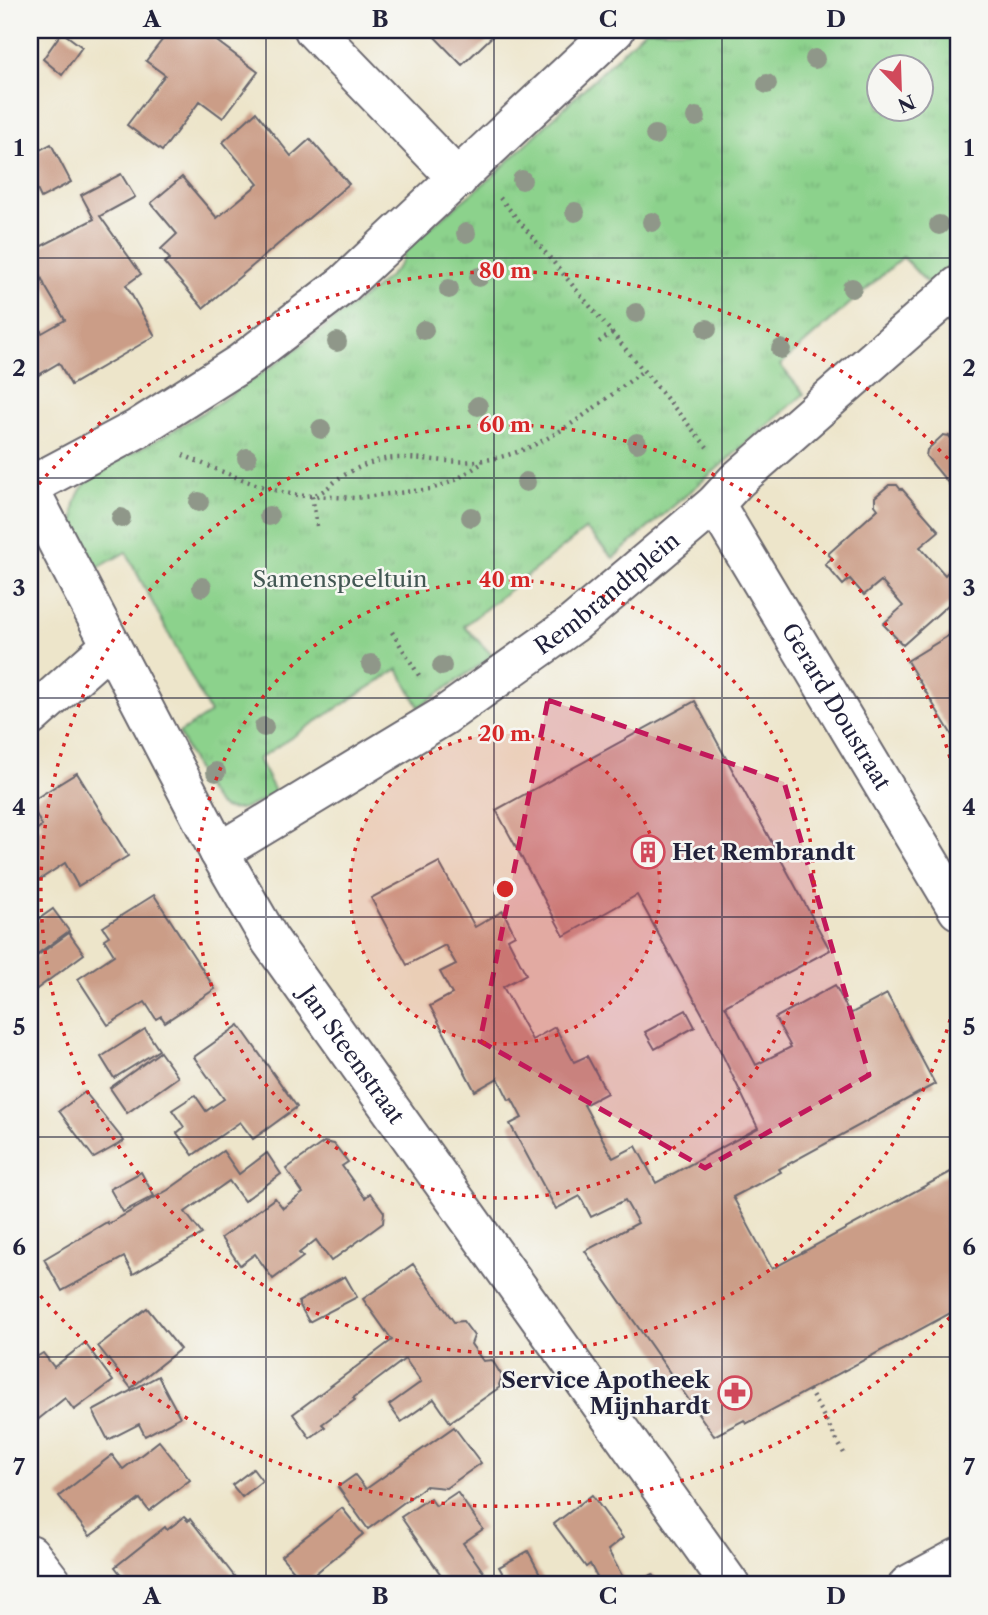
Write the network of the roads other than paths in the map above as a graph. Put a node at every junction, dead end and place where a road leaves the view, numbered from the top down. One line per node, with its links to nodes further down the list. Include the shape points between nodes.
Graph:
1 (314, 30): 3 (street)
2 (615, 30): 3 (street)
3 (465, 172): 5 (street, via 344,284 241,363 137,429)
4 (958, 286): 6 (street, Rembrandtplein)
5 (30, 488): 7 (street, Jan Steenstraat)
6 (725, 492): 9 (street, Rembrandtplein, via 573,624 444,716); 10 (street, Gerard Doustraat)
7 (111, 645): 8 (street); 9 (street, Jan Steenstraat)
8 (30, 717)
9 (219, 852): 14 (street, Jan Steenstraat, via 271,940)
10 (958, 910)
11 (30, 1554): 13 (street)
12 (958, 1558): 15 (street)
13 (54, 1585)
14 (730, 1585)
15 (908, 1585)

